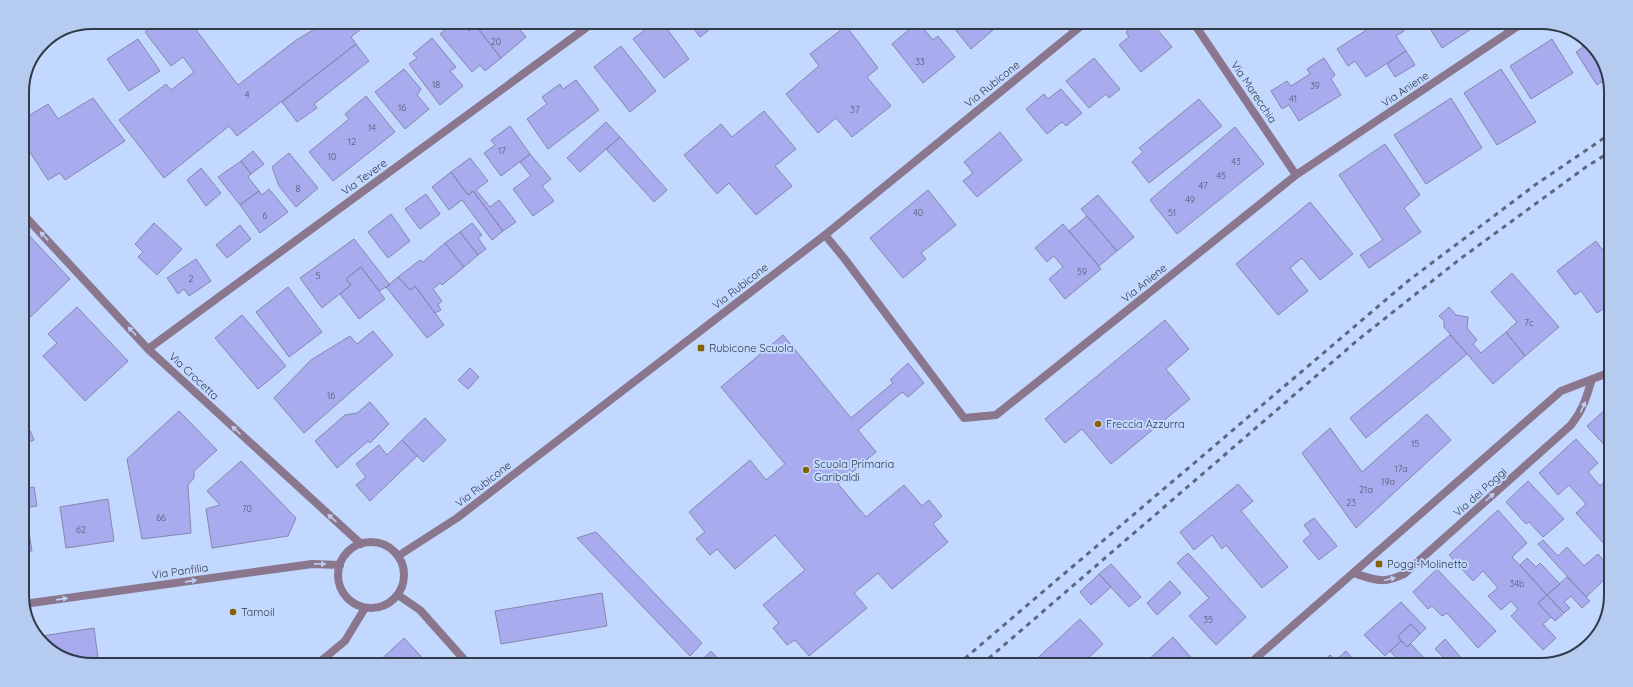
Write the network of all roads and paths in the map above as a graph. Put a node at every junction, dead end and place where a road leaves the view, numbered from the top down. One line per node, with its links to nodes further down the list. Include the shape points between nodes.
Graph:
1 (584, 29): 8 (street, Via Tevere)
2 (1077, 29): 7 (street, Via Rubicone)
3 (1198, 29): 5 (street, Via Marecchia)
4 (1514, 29): 5 (street, Via Aniene)
5 (1296, 175): 7 (street, Via Aniene, via 996,415 964,418)
6 (29, 220): 8 (street, Via Crocetta, one-way to 6)
7 (825, 235): 12 (street, Via Rubicone, via 463,513)
8 (148, 349): 11 (street, Via Crocetta, one-way to 8)
9 (1604, 374): 10 (street, Via dei Poggi)
10 (1592, 379): 14 (street, Via dei Poggi, via 1561,391); 14 (street, Via dei Poggi, one-way to 10, via 1382,581 1404,574 1572,425 1586,402)
11 (361, 544): 12 (street, via 382,544); 13 (street, via 352,549)
12 (398, 556): 15 (street, via 403,565 404,576)
13 (340, 564): 16 (street, Via Panfilia, one-way to 13, via 312,564); 17 (street, via 341,587 346,596)
14 (1353, 573): 20 (street, Via dei Poggi)
15 (398, 595): 17 (street, via 383,606); 19 (street, via 420,610)
16 (30, 603)
17 (365, 608): 18 (street, via 344,641)
18 (324, 658)
19 (463, 658)
20 (1256, 658)

